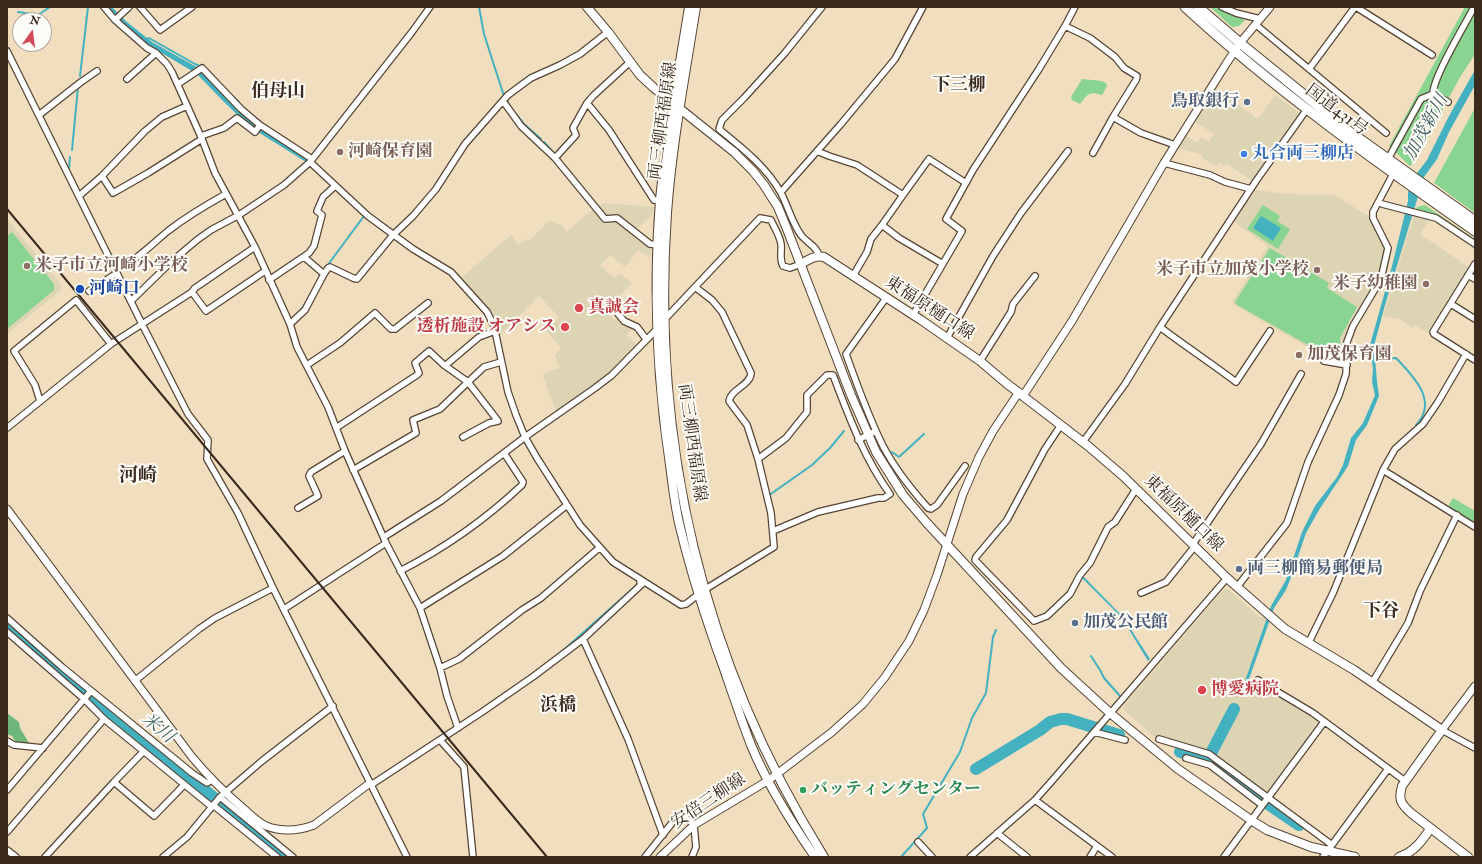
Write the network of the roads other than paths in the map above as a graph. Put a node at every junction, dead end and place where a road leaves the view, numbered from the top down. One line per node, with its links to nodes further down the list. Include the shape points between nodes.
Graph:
1 (104, 7): 18 (street)
2 (129, 7): 18 (street)
3 (140, 7): 17 (street, via 160,30)
4 (430, 7): 49 (street)
5 (587, 7): 21 (main road)
6 (689, 7): 35 (main road, 両三柳西福原線)
7 (696, 7): 35 (main road, 両三柳西福原線)
8 (822, 7): 56 (street, via 784,54 722,120 719,129 752,157)
9 (923, 7): 44 (street, via 895,59)
10 (1075, 7): 20 (street)
11 (1185, 7): 22 (highway, 国道431号)
12 (1198, 7): 22 (highway, 国道431号)
13 (1222, 7): 19 (street)
14 (1270, 7): 19 (street, 安倍三柳線)
15 (1355, 7): 25 (street); 27 (street)
16 (1474, 7): 31 (street, via 1439,74)
17 (190, 8)
18 (115, 20): 24 (street)
19 (1258, 21): 22 (street, 安倍三柳線); 27 (street)
20 (1065, 26): 39 (street, via 1090,38 1137,76); 53 (street)
21 (608, 32): 26 (main road); 32 (street, via 580,54 531,78)
22 (1237, 47): 37 (highway, 国道431号); 43 (street, 安倍三柳線); 48 (highway, 国道431号)
23 (7, 51): 38 (street)
24 (156, 53): 29 (street); 30 (street, via 167,64)
25 (1432, 55)
26 (630, 62): 34 (street); 35 (main road, via 640,75)
27 (1309, 69): 41 (street)
28 (97, 71): 38 (street)
29 (127, 79)
30 (178, 84): 36 (street); 40 (street, via 202,68)
31 (1433, 94): 33 (street); 48 (street, via 1421,99)
32 (503, 101): 47 (street, via 521,126); 67 (street, via 465,144 436,189)
33 (1448, 102)
34 (587, 103): 47 (street, via 573,128 576,135); 61 (street, via 609,130 654,200)
35 (676, 104): 61 (main road, 両三柳西福原線); 73 (main road, via 734,152 764,185 778,207); 94 (main road, 両三柳西福原線, via 667,209)
36 (187, 106): 42 (street); 52 (street, via 162,117 145,131)
37 (1307, 109): 51 (highway, 国道431号); 55 (street)
38 (39, 115): 59 (street)
39 (1113, 117): 43 (street, via 1141,133); 46 (street)
40 (258, 127): 42 (street, via 255,132 237,118 224,128); 49 (street)
41 (1386, 133)
42 (202, 138): 52 (street, via 113,193); 57 (street)
43 (1175, 145): 50 (street, 安倍三柳線)
44 (817, 151): 56 (street); 58 (street, via 857,165)
45 (1068, 151): 101 (street, via 1021,213 993,256)
46 (1093, 153)
47 (555, 158): 69 (street, via 607,218 617,218 650,244)
48 (1388, 160): 51 (highway, 国道431号)
49 (311, 161): 54 (street); 63 (street, via 284,185)
50 (1164, 163): 55 (street); 114 (street, 安倍三柳線, via 1072,321)
51 (1399, 174): 60 (highway, 国道431号); 62 (street)
52 (102, 176): 59 (street)
53 (966, 183): 58 (street, via 929,159); 74 (street, via 946,219 962,231)
54 (335, 186): 67 (street); 72 (street, via 323,197 317,210 322,215 314,246)
55 (1252, 189): 97 (street)
56 (781, 192): 71 (street, via 801,235 818,251)
57 (226, 194): 63 (street); 77 (street, via 170,230)
58 (903, 195): 65 (street)
59 (79, 196): 77 (street)
60 (1432, 196): 64 (highway, 国道431号); 66 (highway, 国道431号)
61 (660, 201): 69 (main road, 両三柳西福原線)
62 (1379, 202): 68 (street, via 1436,218); 111 (street, via 1373,212 1373,218 1388,248 1381,279 1353,326 1347,342)
63 (239, 215): 70 (street); 88 (street, via 197,240)
64 (1475, 221)
65 (882, 225): 74 (street); 80 (street, via 871,239 867,252)
66 (1475, 230)
67 (393, 235): 78 (street, via 357,279 330,267); 99 (street, via 450,272 487,312)
68 (1475, 244)
69 (658, 245): 98 (main road, 両三柳西福原線)
70 (255, 247): 76 (street); 86 (street, via 194,288)
71 (819, 256): 73 (main road); 80 (main road, 東福原樋口線, via 824,256)
72 (304, 257): 78 (street); 82 (street)
73 (801, 264): 84 (street, via 790,268 783,266 780,240 771,220 760,218); 120 (main road)
74 (943, 264): 92 (street)
75 (1475, 264): 79 (street)
76 (265, 271): 82 (street); 86 (street, via 206,311)
77 (116, 272): 85 (street); 88 (street)
78 (324, 274): 96 (street, via 305,310)
79 (1468, 275): 83 (street); 90 (street)
80 (853, 276): 87 (main road, 東福原樋口線)
81 (1035, 276): 106 (street, via 1013,304 1011,312)
82 (269, 280): 96 (street)
83 (1475, 280)
84 (695, 287): 94 (street); 127 (street, via 712,300 722,312 751,373 749,379 729,400 747,425)
85 (89, 291)
86 (192, 292): 95 (street)
87 (886, 298): 92 (main road, 東福原樋口線); 119 (street, via 846,354)
88 (131, 301): 95 (street)
89 (428, 302): 109 (street, via 395,329 391,329 375,313 340,343)
90 (1451, 304): 93 (street); 104 (street, via 1434,334)
91 (611, 305): 102 (street, via 624,321 636,327)
92 (913, 315): 101 (main road, 東福原樋口線)
93 (1475, 319)
94 (664, 320): 98 (street); 147 (main road, 両三柳西福原線, via 670,418)
95 (142, 324): 103 (street); 146 (street, via 188,414 208,440 207,459 238,513)
96 (290, 324): 109 (street, via 297,347)
97 (1160, 327): 100 (street, via 1236,382); 124 (street, via 1125,384)
98 (658, 328): 102 (street); 147 (main road, 両三柳西福原線, via 670,469 680,529)
99 (495, 331): 108 (street); 110 (street, via 478,337)
100 (1270, 331)
101 (947, 338): 106 (main road, 東福原樋口線)
102 (646, 339): 122 (street, via 612,375)
103 (112, 344): 115 (street); 115 (street, via 76,300 14,351 35,385)
104 (1466, 354): 105 (street); 130 (street, via 1423,424 1395,448)
105 (1475, 360)
106 (980, 361): 114 (main road, 東福原樋口線)
107 (1324, 361): 111 (street)
108 (501, 362): 113 (street, via 484,367); 122 (street, via 510,398)
109 (307, 365): 118 (street)
110 (446, 365): 113 (street); 118 (street, via 429,351 415,363 419,373 417,375)
111 (1347, 365): 145 (street, via 1338,395 1308,462 1286,523)
112 (1301, 374): 140 (street, via 1261,444)
113 (468, 382): 121 (street, via 498,421); 129 (street, via 440,409 413,420 416,433)
114 (1021, 394): 116 (main road, 東福原樋口線); 139 (street, 安倍三柳線, via 1000,421 979,457 963,494)
115 (40, 401): 117 (street)
116 (1061, 425): 124 (main road, 東福原樋口線); 149 (street, via 1045,449 1007,520 975,560)
117 (7, 428)
118 (336, 428): 125 (street)
119 (876, 431): 120 (street); 128 (street, via 902,476 928,508 935,508)
120 (868, 435): 123 (street); 139 (main road, via 879,458 903,495)
121 (463, 437)
122 (525, 437): 126 (street); 132 (street)
123 (858, 440): 127 (street, via 833,376 827,375 807,395 807,412 786,438); 137 (street, via 878,478 890,494 884,498 818,512)
124 (1083, 442): 131 (main road, 東福原樋口線)
125 (345, 451): 129 (street); 133 (street, via 311,472 308,476 318,496)
126 (504, 453): 138 (street); 142 (street, via 522,485 475,524 427,557)
127 (758, 459): 137 (street)
128 (965, 466)
129 (353, 470): 138 (street)
130 (1383, 470): 135 (street); 156 (street, via 1333,593)
131 (1136, 489): 140 (main road, 東福原樋口線); 149 (street, via 1115,522 1108,527 1090,563 1062,602 1047,616 1036,621)
132 (567, 505): 141 (street); 151 (street, via 503,556)
133 (298, 508)
134 (7, 509): 158 (street)
135 (1457, 516): 136 (street); 160 (street, via 1420,591 1408,623)
136 (1475, 527)
137 (773, 531): 147 (street, via 774,546)
138 (385, 540): 142 (street); 150 (street)
139 (947, 545): 152 (main road); 180 (street, 安倍三柳線, via 917,625 885,677 850,716)
140 (1194, 545): 143 (main road, 東福原樋口線); 148 (street, via 1166,582)
141 (599, 548): 144 (street, via 613,562); 157 (street, via 541,598 460,659)
142 (400, 571): 151 (street)
143 (1227, 578): 145 (main road, 東福原樋口線); 165 (street)
144 (641, 580): 147 (street, via 682,605); 155 (street, via 642,584)
145 (1237, 587): 156 (main road, 東福原樋口線, via 1285,629)
146 (273, 588): 150 (street); 158 (street, via 215,618)
147 (701, 592): 180 (main road, 両三柳西福原線, via 735,682); 182 (main road, 両三柳西福原線, via 715,644 752,747)
148 (1141, 593)
149 (1019, 606): 152 (street)
150 (284, 608): 164 (street)
151 (420, 608): 157 (street)
152 (1011, 614): 165 (main road, via 1061,668)
153 (7, 618): 162 (street)
154 (7, 632): 163 (street)
155 (583, 639): 168 (street); 198 (street, via 628,739)
156 (1309, 642): 160 (main road, 東福原樋口線)
157 (440, 668): 168 (street)
158 (136, 680): 181 (street, via 192,757)
159 (1258, 680): 167 (street, via 1313,712)
160 (1372, 683): 169 (main road, 東福原樋口線)
161 (1475, 686): 169 (street)
162 (91, 691): 163 (street); 181 (street, via 192,773 207,783)
163 (84, 699): 166 (street); 175 (street)
164 (333, 706): 185 (street); 188 (street)
165 (1110, 713): 170 (street); 193 (main road, via 1178,770)
166 (104, 719): 177 (street); 196 (street)
167 (1324, 722): 179 (street); 189 (street)
168 (458, 728): 171 (street)
169 (1442, 730): 176 (street); 183 (main road)
170 (1095, 731): 172 (street); 190 (street)
171 (440, 740): 185 (street); 209 (street, via 464,767)
172 (1125, 740)
173 (1159, 740): 189 (street, via 1209,754)
174 (7, 741): 175 (street, via 14,745)
175 (43, 748): 187 (street)
176 (1475, 748)
177 (143, 752): 184 (street); 186 (street)
178 (1186, 758): 192 (street, via 1210,765)
179 (1388, 769): 183 (street); 202 (street)
180 (777, 774): 182 (street, 安倍三柳線); 214 (main road, 両三柳西福原線)
181 (212, 780): 188 (street)
182 (768, 780): 194 (street, 安倍三柳線); 213 (main road, 両三柳西福原線)
183 (1405, 781): 195 (main road, via 1400,801)
184 (114, 782): 186 (street, via 154,816); 204 (street)
185 (371, 784): 188 (street, via 314,824 304,829 292,830 265,825); 208 (street)
186 (184, 785): 191 (street)
187 (7, 790)
188 (222, 796): 191 (street); 207 (street)
189 (1267, 798): 192 (street); 202 (street)
190 (1035, 800): 197 (street); 200 (street)
191 (213, 805): 205 (street, via 187,837); 206 (street)
192 (1262, 805): 193 (street)
193 (1251, 820): 202 (main road, via 1285,837); 220 (street)
194 (694, 825): 198 (street, via 685,816 680,816); 211 (street, 安倍三柳線); 212 (street, via 696,847)
195 (1430, 829): 222 (main road, via 1420,844 1408,854); 223 (main road)
196 (7, 832)
197 (997, 833): 216 (street); 217 (street)
198 (663, 835): 210 (street)
199 (918, 842): 215 (street)
200 (1097, 846): 218 (street); 219 (street)
201 (7, 850): 203 (street)
202 (1328, 851): 221 (main road)
203 (16, 857)
204 (45, 857)
205 (163, 857)
206 (277, 857)
207 (293, 857)
208 (407, 857)
209 (473, 857)
210 (645, 857)
211 (660, 857)
212 (692, 857)
213 (814, 857)
214 (824, 857)
215 (932, 857)
216 (970, 857)
217 (1027, 857)
218 (1090, 857)
219 (1112, 857)
220 (1224, 857)
221 (1355, 857)
222 (1399, 857)
223 (1468, 857)

